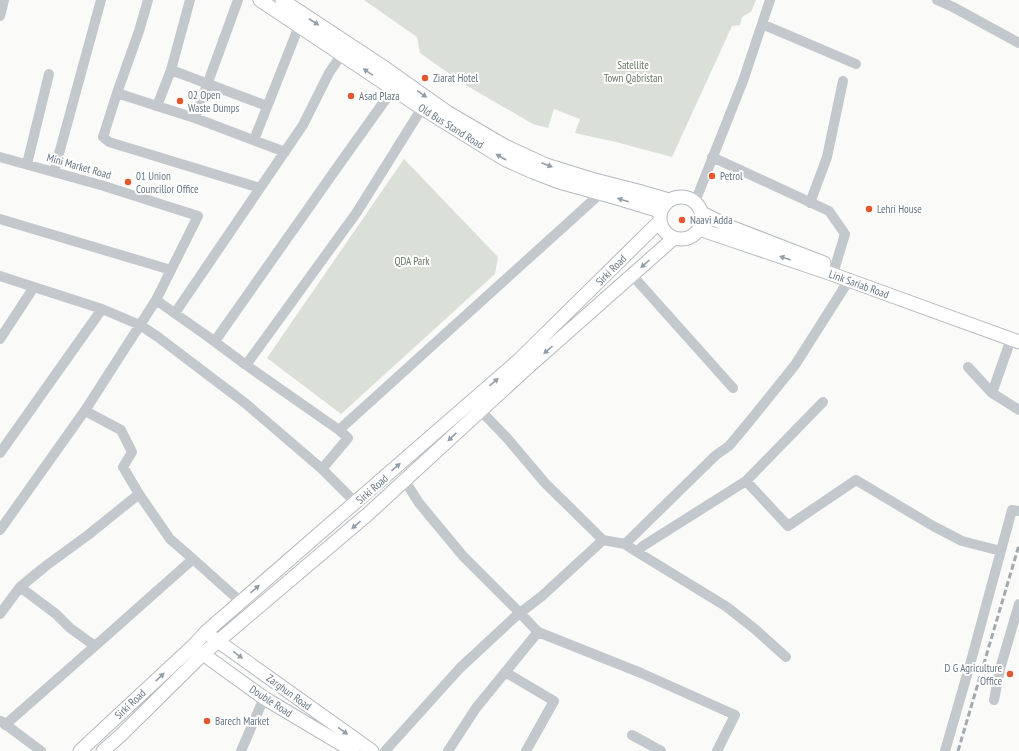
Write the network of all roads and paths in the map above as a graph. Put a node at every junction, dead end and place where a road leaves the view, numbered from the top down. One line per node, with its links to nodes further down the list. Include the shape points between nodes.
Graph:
1 (4, 0): 10 (street)
2 (102, 0): 31 (street)
3 (148, 0): 21 (street)
4 (190, 0): 16 (street)
5 (238, 0): 19 (street)
6 (260, 0): 12 (main road, Old Bus Stand Road)
7 (282, 0): 34 (main road, Old Bus Stand Road, one-way to 34, via 447,112 505,146 546,165 591,180)
8 (770, 0): 11 (street)
9 (937, 0): 13 (street)
10 (0, 16)
11 (762, 24): 15 (street); 29 (street, via 743,81)
12 (299, 26): 14 (main road, Old Bus Stand Road); 23 (street)
13 (1019, 43)
14 (342, 54): 20 (main road, Old Bus Stand Road, one-way to 14); 27 (street, via 328,73 303,125)
15 (856, 64)
16 (171, 70): 19 (street); 22 (street)
17 (49, 74): 30 (street)
18 (843, 81): 36 (street, via 827,157)
19 (207, 84): 23 (street); 25 (street)
20 (393, 89): 24 (main road, Old Bus Stand Road); 54 (street)
21 (117, 92): 22 (street); 32 (street, via 103,137 109,142)
22 (157, 106): 25 (street)
23 (267, 106): 26 (street)
24 (422, 108): 33 (main road, Old Bus Stand Road, one-way to 24, via 559,182 504,159); 55 (street, via 357,212)
25 (195, 118): 26 (street)
26 (254, 140): 27 (street)
27 (285, 152): 32 (street)
28 (0, 157): 30 (street, Mini Market Road)
29 (712, 157): 35 (street); 36 (street)
30 (27, 164): 31 (street, Mini Market Road)
31 (54, 172): 43 (street, Mini Market Road, via 198,216)
32 (260, 188): 50 (street)
33 (601, 193): 38 (main road, Old Bus Stand Road, one-way to 33); 63 (street)
34 (668, 200): 35 (main road, via 682,196); 38 (main road)
35 (694, 202): 37 (main road)
36 (810, 203): 42 (street, via 829,211 845,234)
37 (702, 213): 40 (main road); 42 (main road, Link Sariab Road, via 728,226)
38 (660, 216): 41 (main road, via 665,232); 69 (main road, Sirki Road, one-way to 38, via 519,360)
39 (0, 219): 43 (street)
40 (699, 229): 41 (main road, via 688,238); 46 (main road, Link Sariab Road, one-way to 40)
41 (674, 238): 44 (main road, Sirki Road, one-way to 44)
42 (836, 267): 52 (main road, Link Sariab Road)
43 (171, 270): 48 (street)
44 (632, 275): 57 (street); 62 (main road, Sirki Road, one-way to 62)
45 (0, 276): 47 (street)
46 (849, 280): 52 (main road, Link Sariab Road); 73 (street, via 795,365 750,422 729,446 716,454)
47 (34, 287): 49 (street); 53 (street)
48 (156, 300): 50 (street); 51 (street)
49 (102, 309): 51 (street); 64 (street)
50 (175, 313): 54 (street)
51 (140, 325): 60 (street); 65 (street, via 245,403)
52 (1016, 338): 58 (street)
53 (0, 339)
54 (215, 341): 55 (street)
55 (246, 364): 63 (street)
56 (968, 367): 58 (street)
57 (733, 388)
58 (992, 393): 61 (street)
59 (824, 402): 67 (street)
60 (86, 409): 68 (street, via 121,430 132,452 123,467); 71 (street)
61 (1019, 410)
62 (481, 411): 66 (main road, Sirki Road, one-way to 66); 72 (street, via 545,484)
63 (339, 430): 65 (street, via 348,438)
64 (0, 453)
65 (322, 469): 69 (street)
66 (405, 481): 80 (street, via 419,503 463,556); 84 (main road, Sirki Road, one-way to 84)
67 (746, 481): 74 (street, via 788,526 856,480 962,541); 75 (street)
68 (139, 494): 76 (street, via 170,539); 77 (street)
69 (356, 503): 78 (main road, Sirki Road, one-way to 69)
70 (1019, 511): 74 (street, via 1012,510)
71 (0, 530)
72 (603, 540): 73 (street); 80 (street, via 542,596)
73 (625, 544): 75 (street)
74 (1001, 551): 104 (street)
75 (637, 552): 87 (street, via 726,607)
76 (193, 559): 78 (street); 85 (street)
77 (20, 588): 81 (street); 85 (street)
78 (241, 602): 82 (main road, Sirki Road)
79 (1019, 604): 90 (street, via 1000,669)
80 (520, 612): 83 (street); 99 (street, via 460,668)
81 (0, 614)
82 (206, 632): 84 (main road, Zarghun Road); 86 (main road, Sirki Road)
83 (538, 632): 88 (street); 103 (street, via 641,672 735,715)
84 (219, 642): 86 (main road, Sirki Road); 98 (main road, Zarghun Road, one-way to 98)
85 (95, 646): 91 (street)
86 (198, 650): 89 (main road, Double Road); 94 (main road, Sirki Road, one-way to 86); 95 (main road, Sirki Road, via 121,735)
87 (786, 656)
88 (505, 672): 100 (street, via 476,708); 101 (street, via 554,701)
89 (264, 698): 96 (street); 97 (main road, Double Road)
90 (994, 700)
91 (2, 723): 93 (street)
92 (632, 735): 102 (street)
93 (41, 751)
94 (80, 751)
95 (103, 751)
96 (241, 751)
97 (353, 751)
98 (372, 751)
99 (385, 751)
100 (448, 751)
101 (526, 751)
102 (661, 751)
103 (717, 751)
104 (946, 751)

